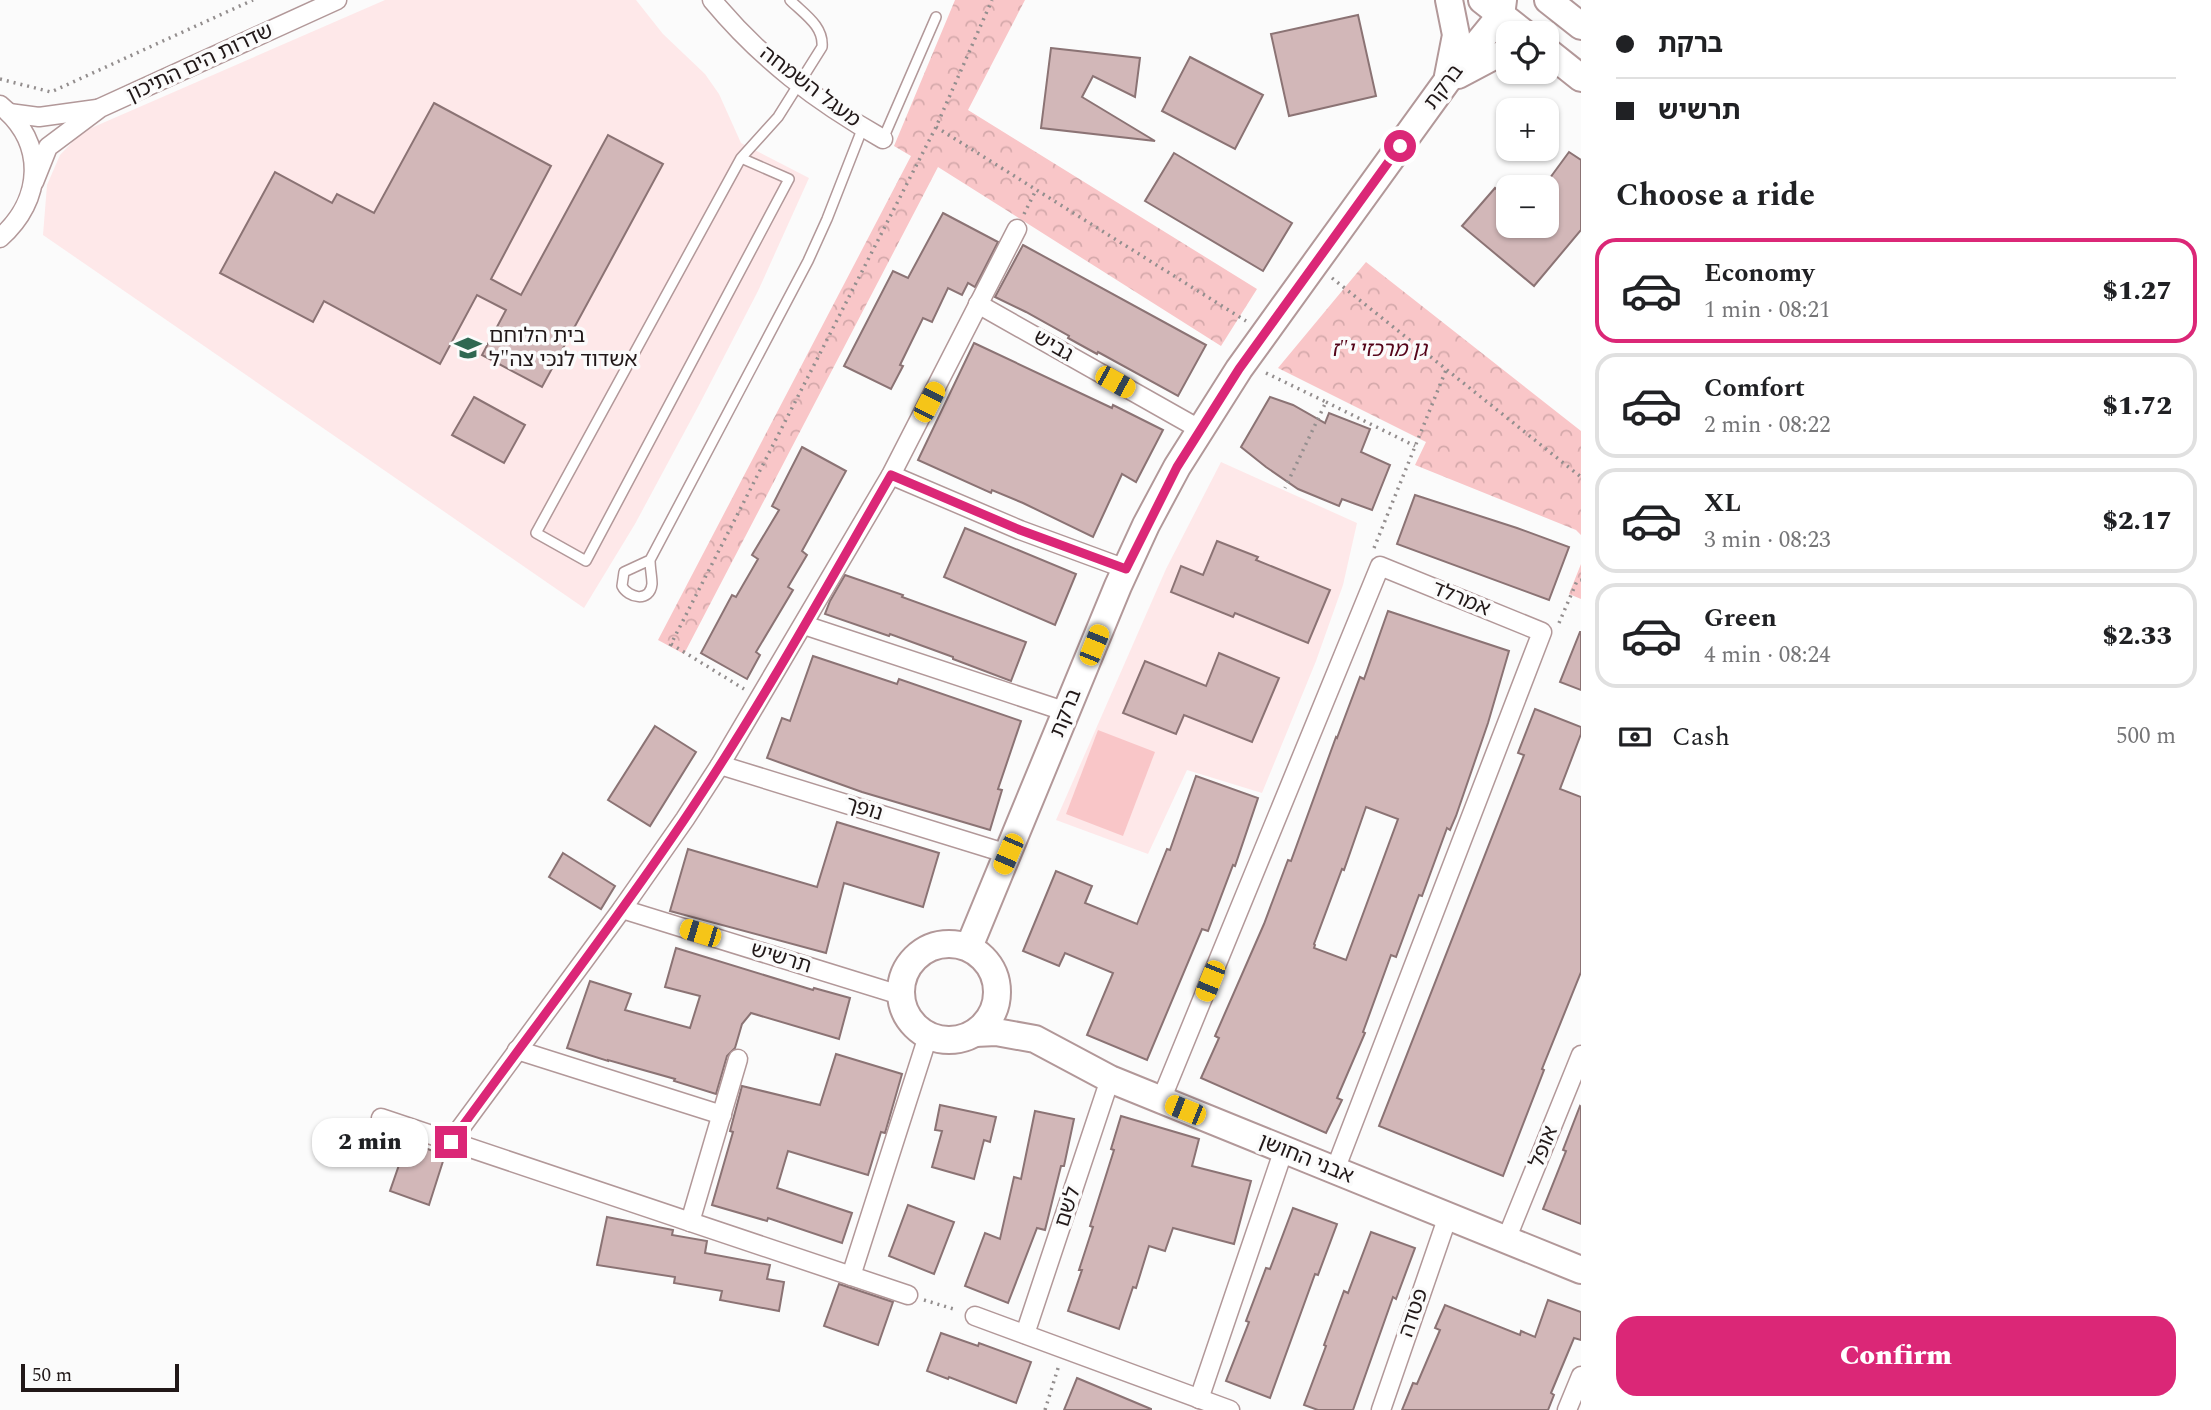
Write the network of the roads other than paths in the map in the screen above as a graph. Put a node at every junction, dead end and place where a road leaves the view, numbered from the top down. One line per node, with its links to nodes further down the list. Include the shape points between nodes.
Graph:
1 (337, 0): 16 (street, שדרות הים התיכון)
2 (712, 0): 15 (street, מעגל השמחה)
3 (790, 0): 15 (lane, via 823,36 822,47)
4 (1449, 0): 14 (street, via 1456,35)
5 (1552, 1): 9 (street)
6 (1495, 5): 8 (street); 14 (street, ברקת)
7 (936, 17): 19 (lane)
8 (1512, 21)
9 (1581, 26)
10 (1496, 56): 14 (street)
11 (1559, 61): 13 (street)
12 (1559, 66): 13 (street)
13 (1578, 76)
14 (1447, 81): 25 (street, ברקת)
15 (799, 85): 18 (street, מעגל השמחה); 20 (lane)
16 (100, 108): 17 (street, שדרות הים התיכון, via 39,117); 21 (street, שדרות הים התיכון, via 48,147)
17 (4, 109): 21 (street, via 26,136)
18 (863, 127): 19 (street, מעגל השמחה); 27 (lane, via 808,261)
19 (883, 139)
20 (741, 158): 20 (lane, via 536,533 586,561 789,179)
21 (34, 182): 23 (street, שדרות הים התיכון, via 15,225)
22 (1017, 229): 24 (street)
23 (0, 238)
24 (978, 304): 25 (street, גביש); 26 (street)
25 (1200, 430): 28 (street, ברקת)
26 (891, 475): 28 (street); 29 (street)
27 (650, 560)
28 (1126, 569): 30 (street, ברקת)
29 (804, 625): 30 (street); 31 (street)
30 (1067, 712): 32 (street, ברקת)
31 (720, 765): 32 (street, נופך); 33 (street)
32 (1008, 854): 34 (street, ברקת)
33 (622, 909): 36 (street, תרשיש); 40 (street)
34 (969, 947): 35 (street, via 991,966); 36 (street, via 953,943 921,952 909,963)
35 (996, 980): 37 (street, via 995,1010); 39 (street, אבני החושן, via 1018,1021)
36 (900, 995): 38 (street, via 908,1019)
37 (975, 1033): 38 (street, via 952,1040); 39 (street, אבני החושן)
38 (928, 1036): 54 (street)
39 (1035, 1039): 43 (street, אבני החושן)
40 (517, 1050): 45 (street); 47 (street)
41 (1581, 1055): 52 (street, אופל)
42 (738, 1059): 45 (street)
43 (1110, 1079): 44 (street, אבני החושן); 57 (street, לשם)
44 (1161, 1100): 48 (street, אבני החושן); 49 (street, אמרלד, via 1380,566 1542,632)
45 (722, 1115): 51 (street)
46 (381, 1118): 47 (street)
47 (451, 1142): 51 (street)
48 (1284, 1149): 49 (street, אבני החושן); 59 (street)
49 (1335, 1170): 50 (street, אבני החושן)
50 (1448, 1216): 52 (street, אבני החושן); 61 (street, פטדה)
51 (690, 1222): 54 (street)
52 (1506, 1240): 53 (street, אבני החושן)
53 (1581, 1270)
54 (851, 1276): 55 (street)
55 (908, 1295)
56 (975, 1316): 57 (street)
57 (1025, 1334): 59 (street)
58 (1581, 1376): 62 (street)
59 (1199, 1399): 60 (street)
60 (1230, 1410)
61 (1381, 1410)
62 (1567, 1410)

